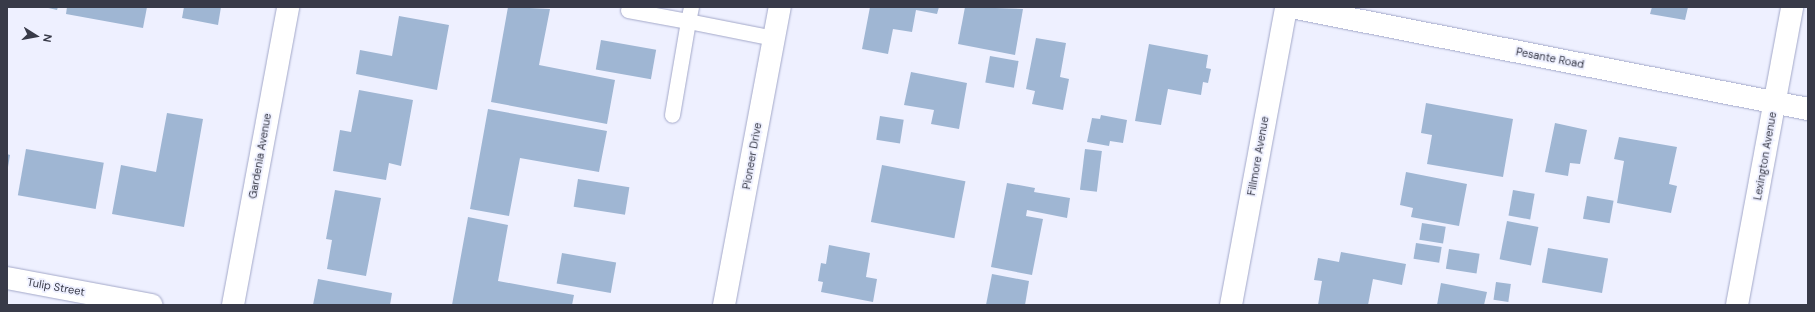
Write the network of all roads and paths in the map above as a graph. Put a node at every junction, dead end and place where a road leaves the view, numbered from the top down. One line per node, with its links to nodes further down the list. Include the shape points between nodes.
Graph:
1 (288, 7): 14 (street, Gardenia Avenue)
2 (780, 7): 8 (street, Pioneer Drive)
3 (1286, 7): 16 (street, Fillmore Avenue)
4 (1291, 7): 9 (street, Pesante Road)
5 (1792, 7): 9 (street, Lexington Avenue)
6 (628, 10): 7 (lane)
7 (689, 14): 8 (lane); 11 (lane)
8 (774, 38): 15 (street, Pioneer Drive)
9 (1774, 103): 10 (street, Pesante Road); 17 (street, Lexington Avenue)
10 (1808, 109)
11 (672, 116)
12 (7, 278): 13 (street, Tulip Street)
13 (151, 305)
14 (233, 305)
15 (724, 305)
16 (1231, 305)
17 (1737, 305)

